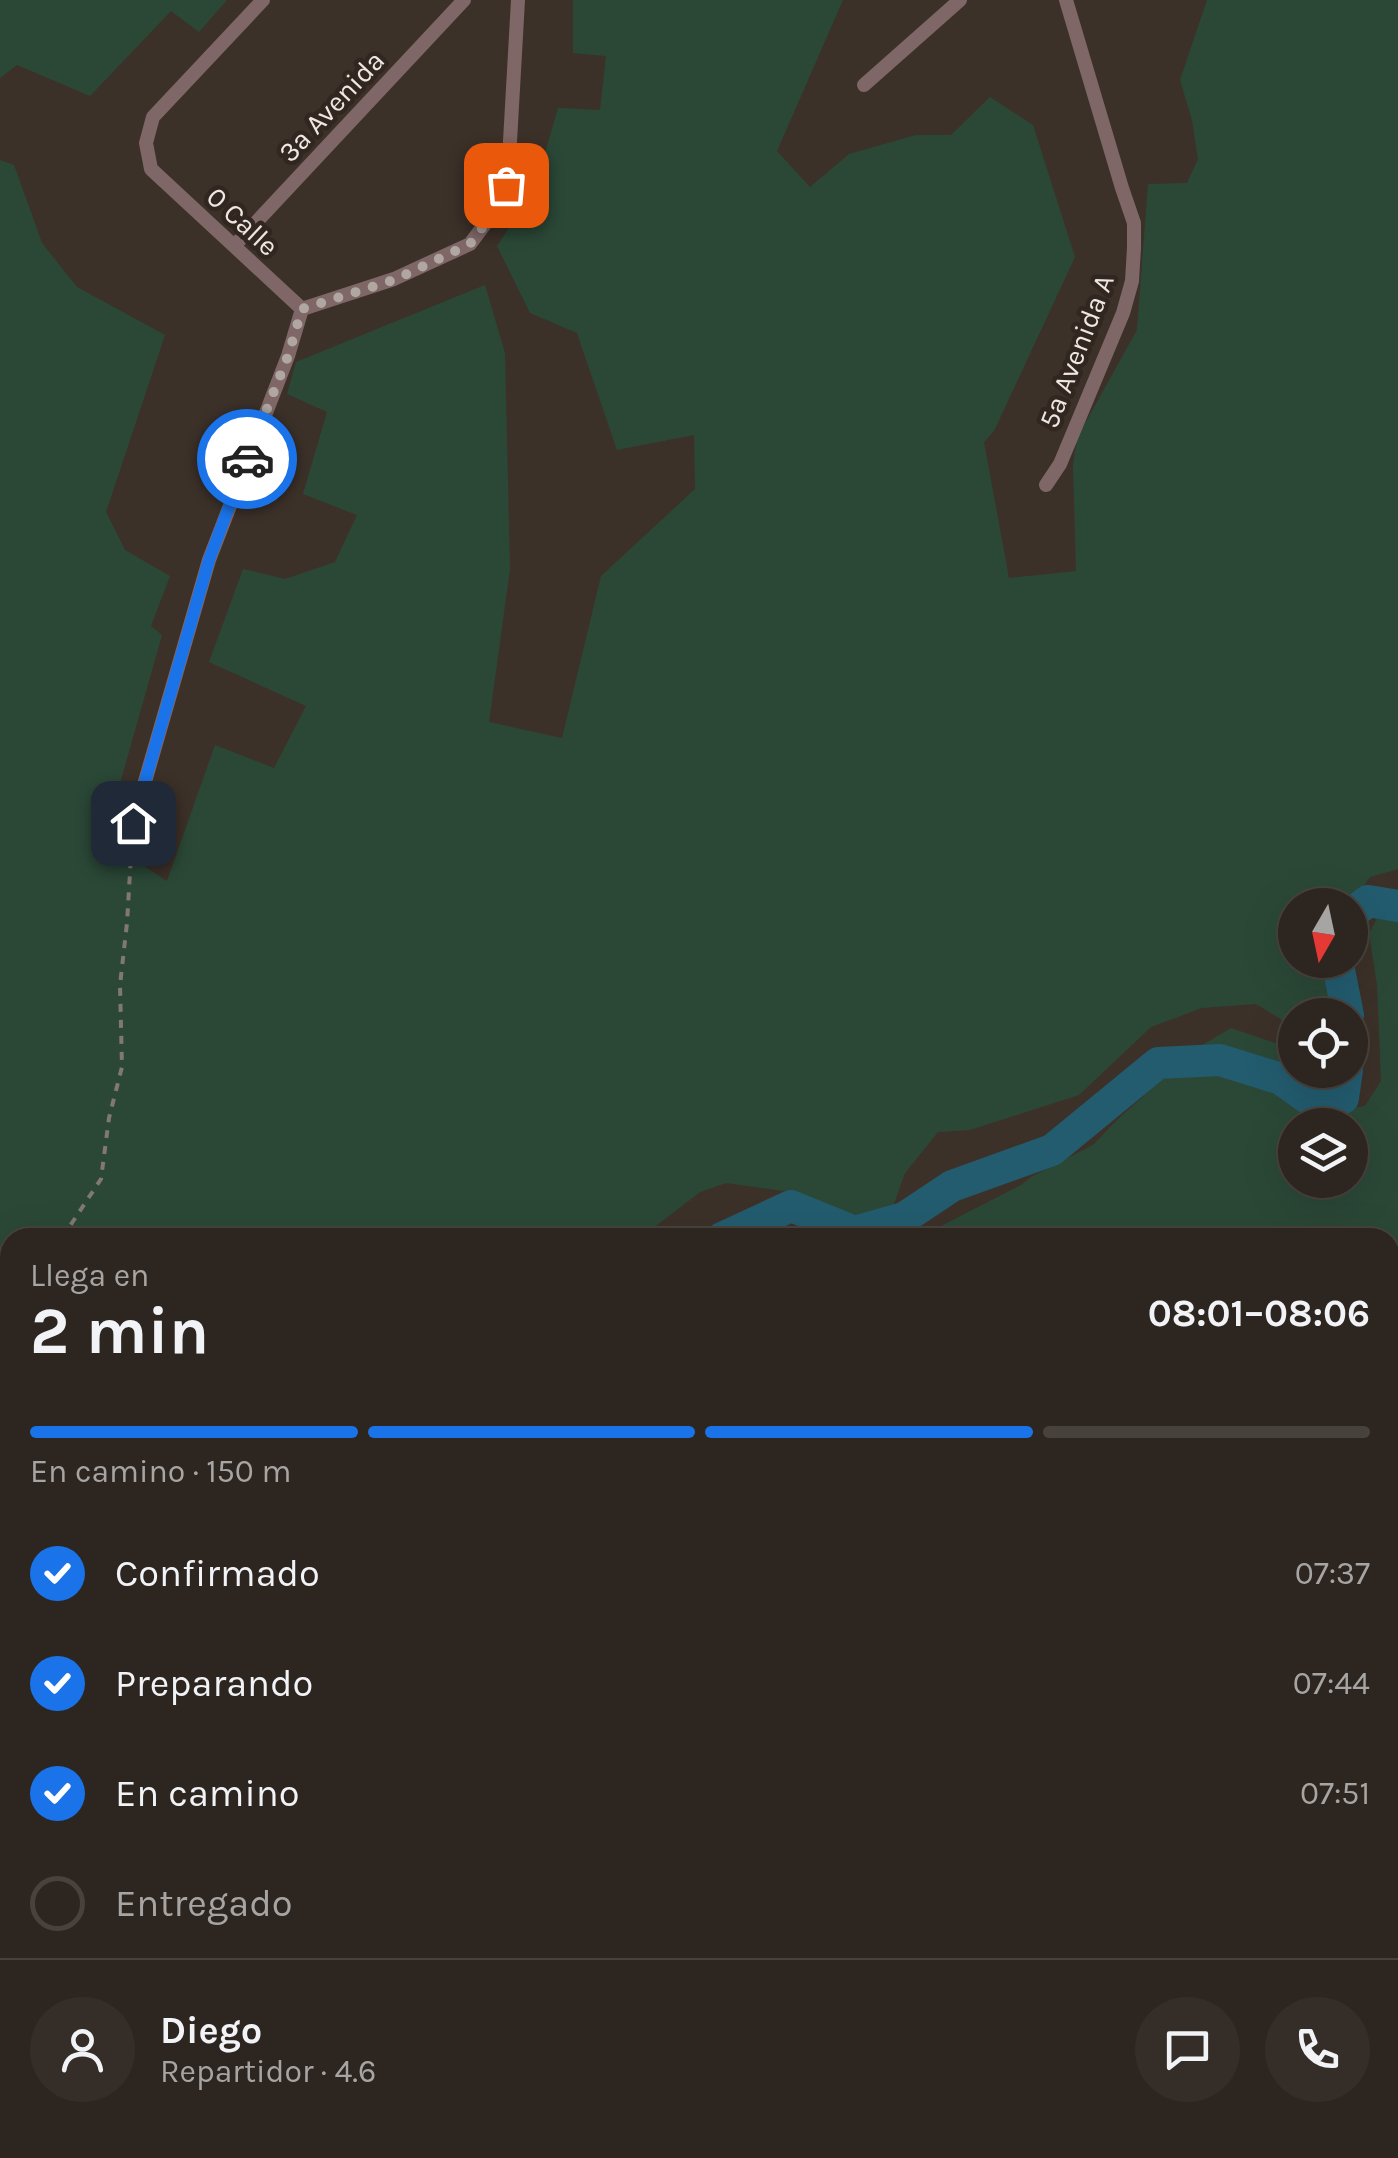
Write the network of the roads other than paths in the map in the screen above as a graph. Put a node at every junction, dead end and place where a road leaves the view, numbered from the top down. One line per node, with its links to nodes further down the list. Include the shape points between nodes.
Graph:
1 (263, 0): 7 (street, 0 Calle, via 153,117 146,144 150,170)
2 (464, 0): 7 (street, 3a Avenida)
3 (518, 0): 8 (street, via 509,159 500,204 470,244 394,280)
4 (960, 0): 6 (street)
5 (1066, 0): 9 (street, 5a Avenida A, via 1134,223 1134,248 1123,313)
6 (864, 85)
7 (234, 246): 8 (street, 0 Calle)
8 (302, 309): 10 (street, via 209,560)
9 (1046, 485)
10 (133, 823)

